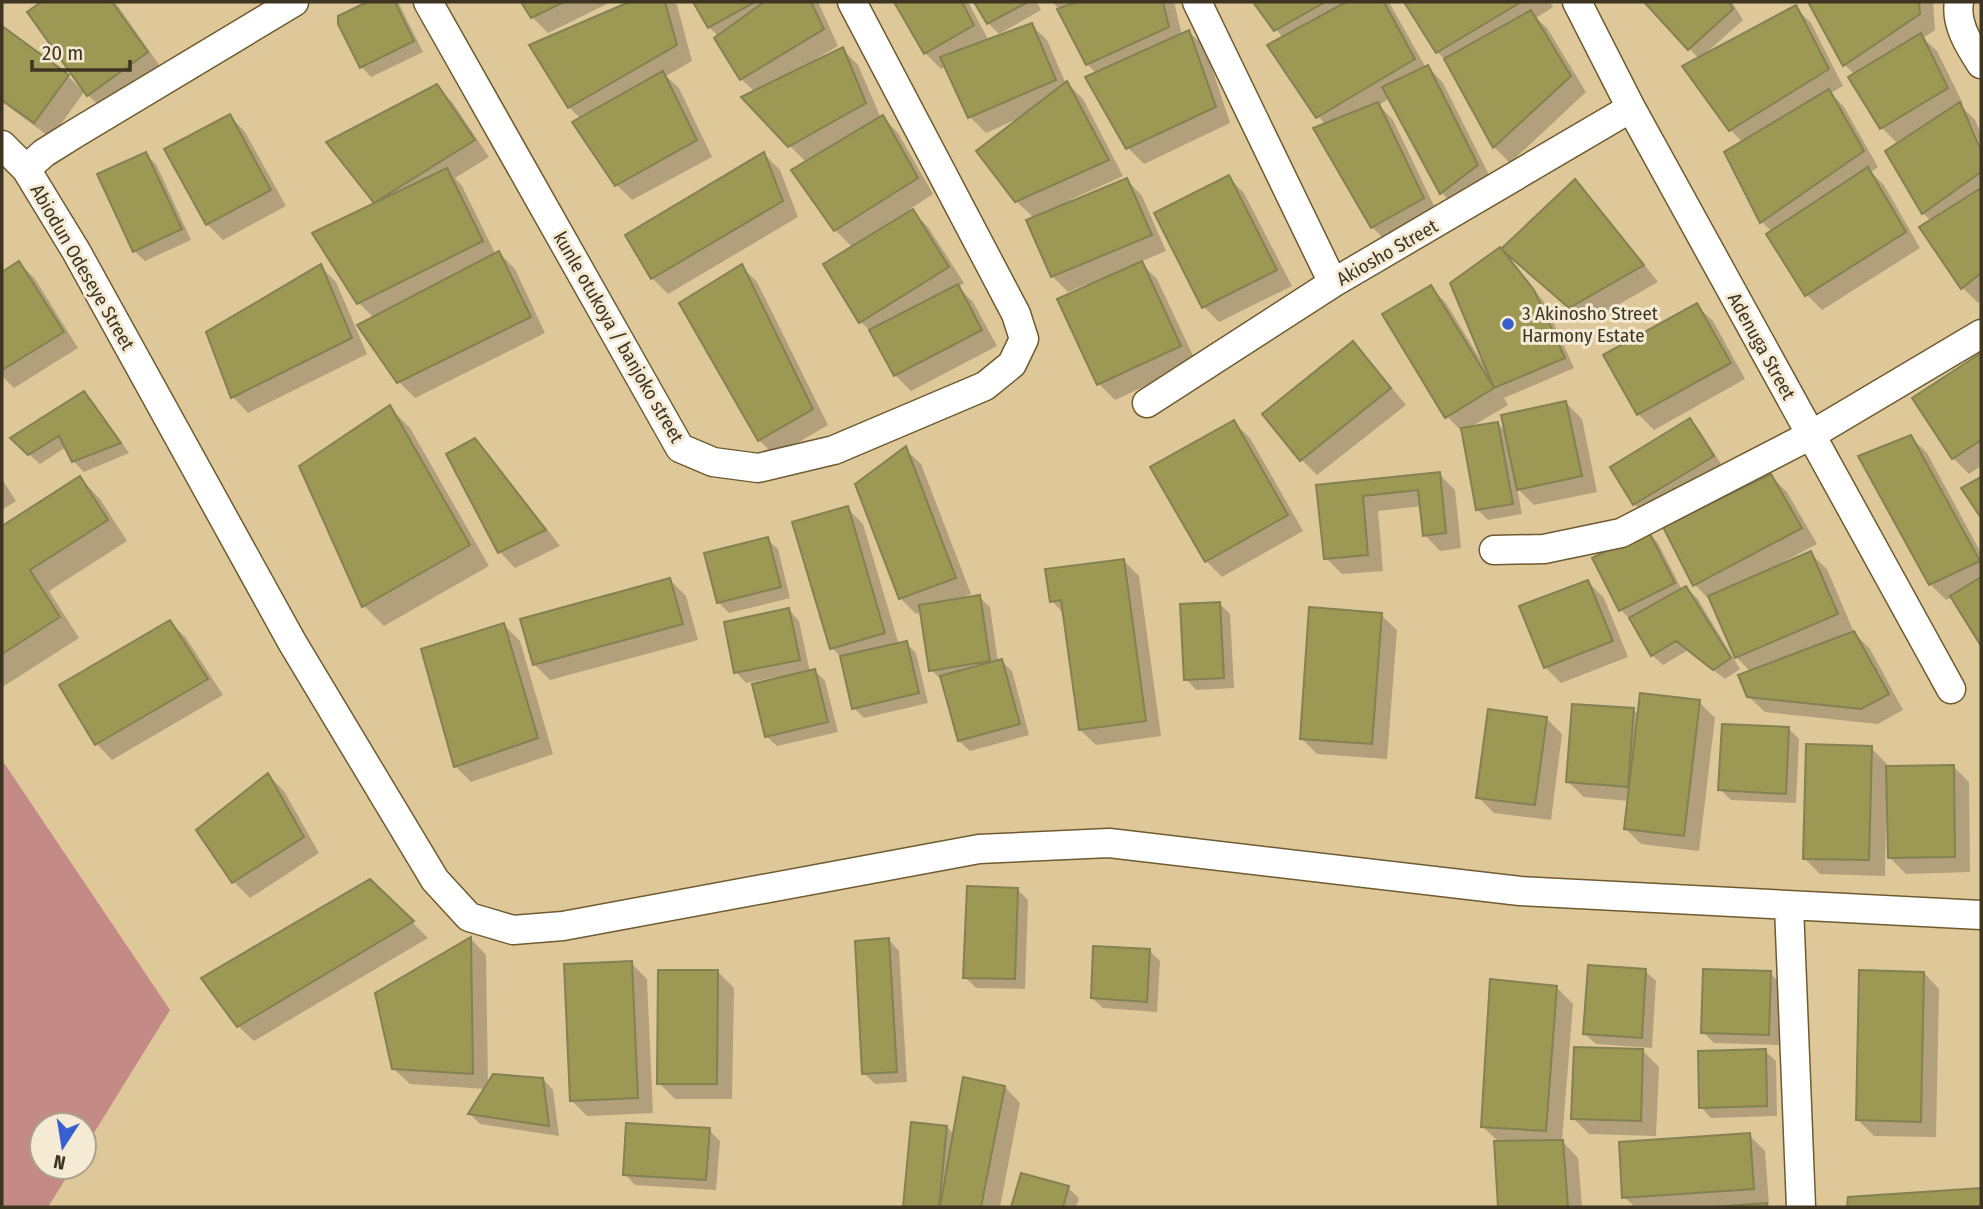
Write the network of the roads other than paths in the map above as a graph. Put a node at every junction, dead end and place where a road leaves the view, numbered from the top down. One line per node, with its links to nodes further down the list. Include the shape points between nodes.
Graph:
1 (294, 2): 10 (street, Abiodun Odeseye Street, via 76,132)
2 (428, 2): 3 (street, kunle otukoya / banjoko street, via 680,448 713,462 758,468 834,450 985,386 1012,364 1024,339 1016,314)
3 (852, 2)
4 (1197, 2): 11 (street)
5 (1577, 2): 8 (street, Adenuga Street)
6 (1959, 2): 7 (street, via 1966,40)
7 (1981, 64)
8 (1631, 108): 11 (street, Akiosho Street); 14 (street, Adenuga Street)
9 (2, 145): 10 (street)
10 (26, 169): 17 (street, Abiodun Odeseye Street, via 292,642 435,880 469,917 513,930 564,926 979,849 1109,843 1520,891)
11 (1333, 283): 13 (street, Akiosho Street)
12 (1981, 334): 14 (street)
13 (1147, 403)
14 (1811, 435): 15 (street, via 1621,533 1544,549); 16 (street, Adenuga Street)
15 (1494, 550)
16 (1951, 689)
17 (1789, 906): 18 (street, Abiodun Odeseye Street); 19 (street)
18 (1981, 915)
19 (1801, 1207)

